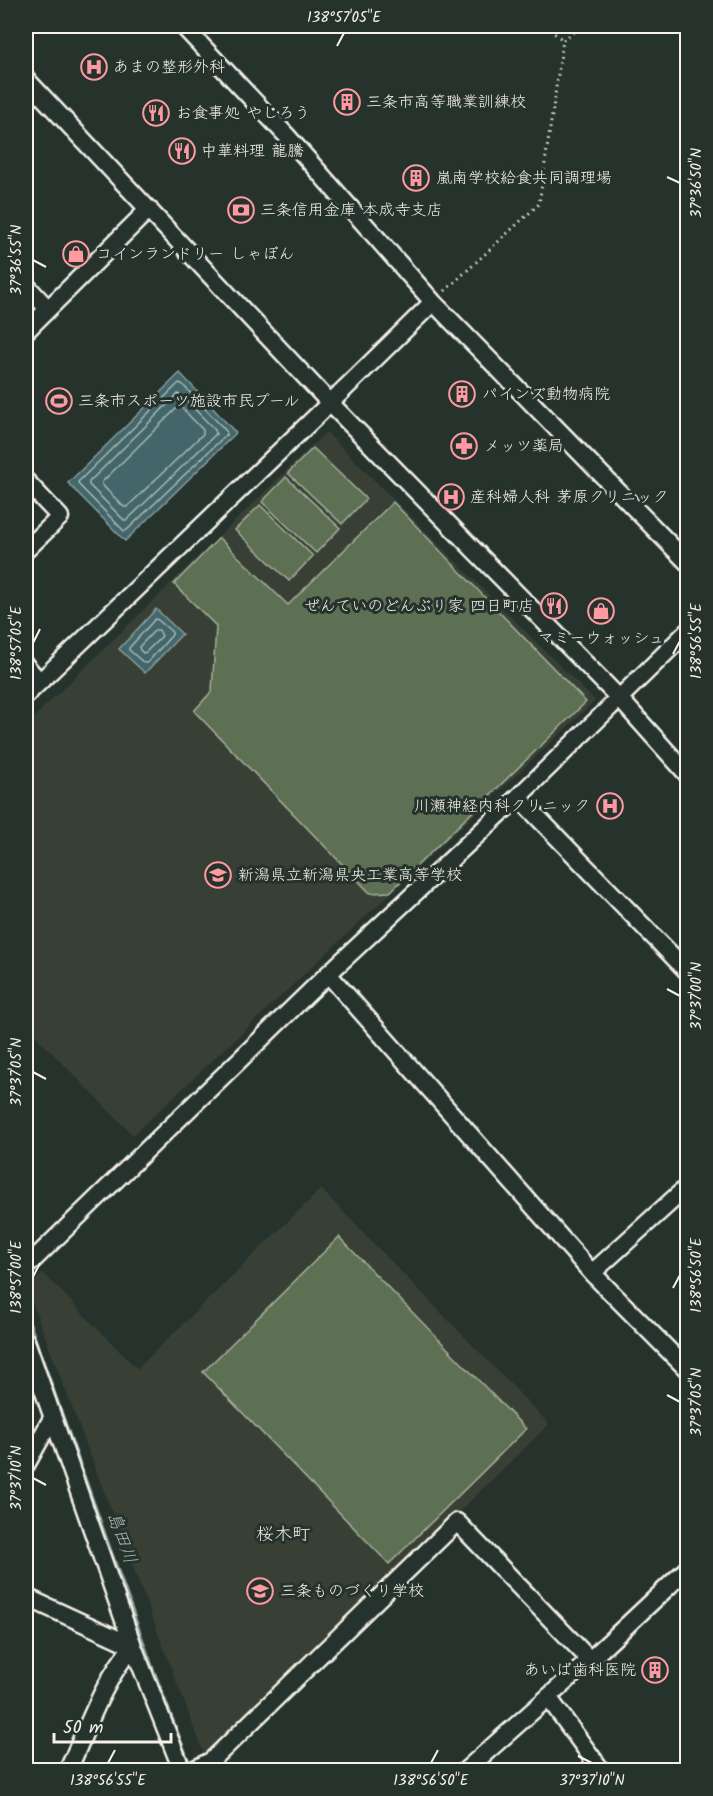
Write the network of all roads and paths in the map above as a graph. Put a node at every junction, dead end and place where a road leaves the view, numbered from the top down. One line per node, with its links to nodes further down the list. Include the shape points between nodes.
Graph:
1 (183, 26): 8 (street, via 287,136)
2 (545, 26): 4 (path)
3 (584, 26): 4 (path)
4 (563, 40): 8 (path, via 539,204)
5 (26, 79): 6 (street)
6 (150, 209): 9 (street); 11 (street)
7 (26, 285): 9 (street)
8 (433, 302): 11 (street); 14 (street)
9 (48, 309): 10 (street)
10 (26, 331)
11 (330, 403): 17 (street); 19 (street)
12 (26, 481): 13 (street, via 60,517)
13 (26, 550)
14 (687, 563)
15 (687, 631): 19 (street)
16 (26, 666): 17 (street)
17 (39, 681): 18 (street)
18 (26, 695)
19 (620, 699): 20 (street); 21 (street)
20 (687, 775)
21 (518, 797): 22 (street); 23 (street)
22 (687, 972)
23 (328, 974): 25 (street); 26 (street)
24 (687, 1186): 26 (street)
25 (26, 1268)
26 (592, 1273): 28 (street)
27 (26, 1341): 29 (street)
28 (687, 1370)
29 (52, 1418): 30 (street); 33 (street)
30 (26, 1465)
31 (687, 1568): 34 (street)
32 (26, 1597): 33 (street)
33 (133, 1647): 36 (street, via 105,1690); 37 (street)
34 (590, 1660): 35 (street); 38 (street, via 458,1522 211,1761)
35 (548, 1697): 39 (street); 40 (street)
36 (69, 1770)
37 (182, 1770)
38 (193, 1770)
39 (466, 1770)
40 (601, 1770)

